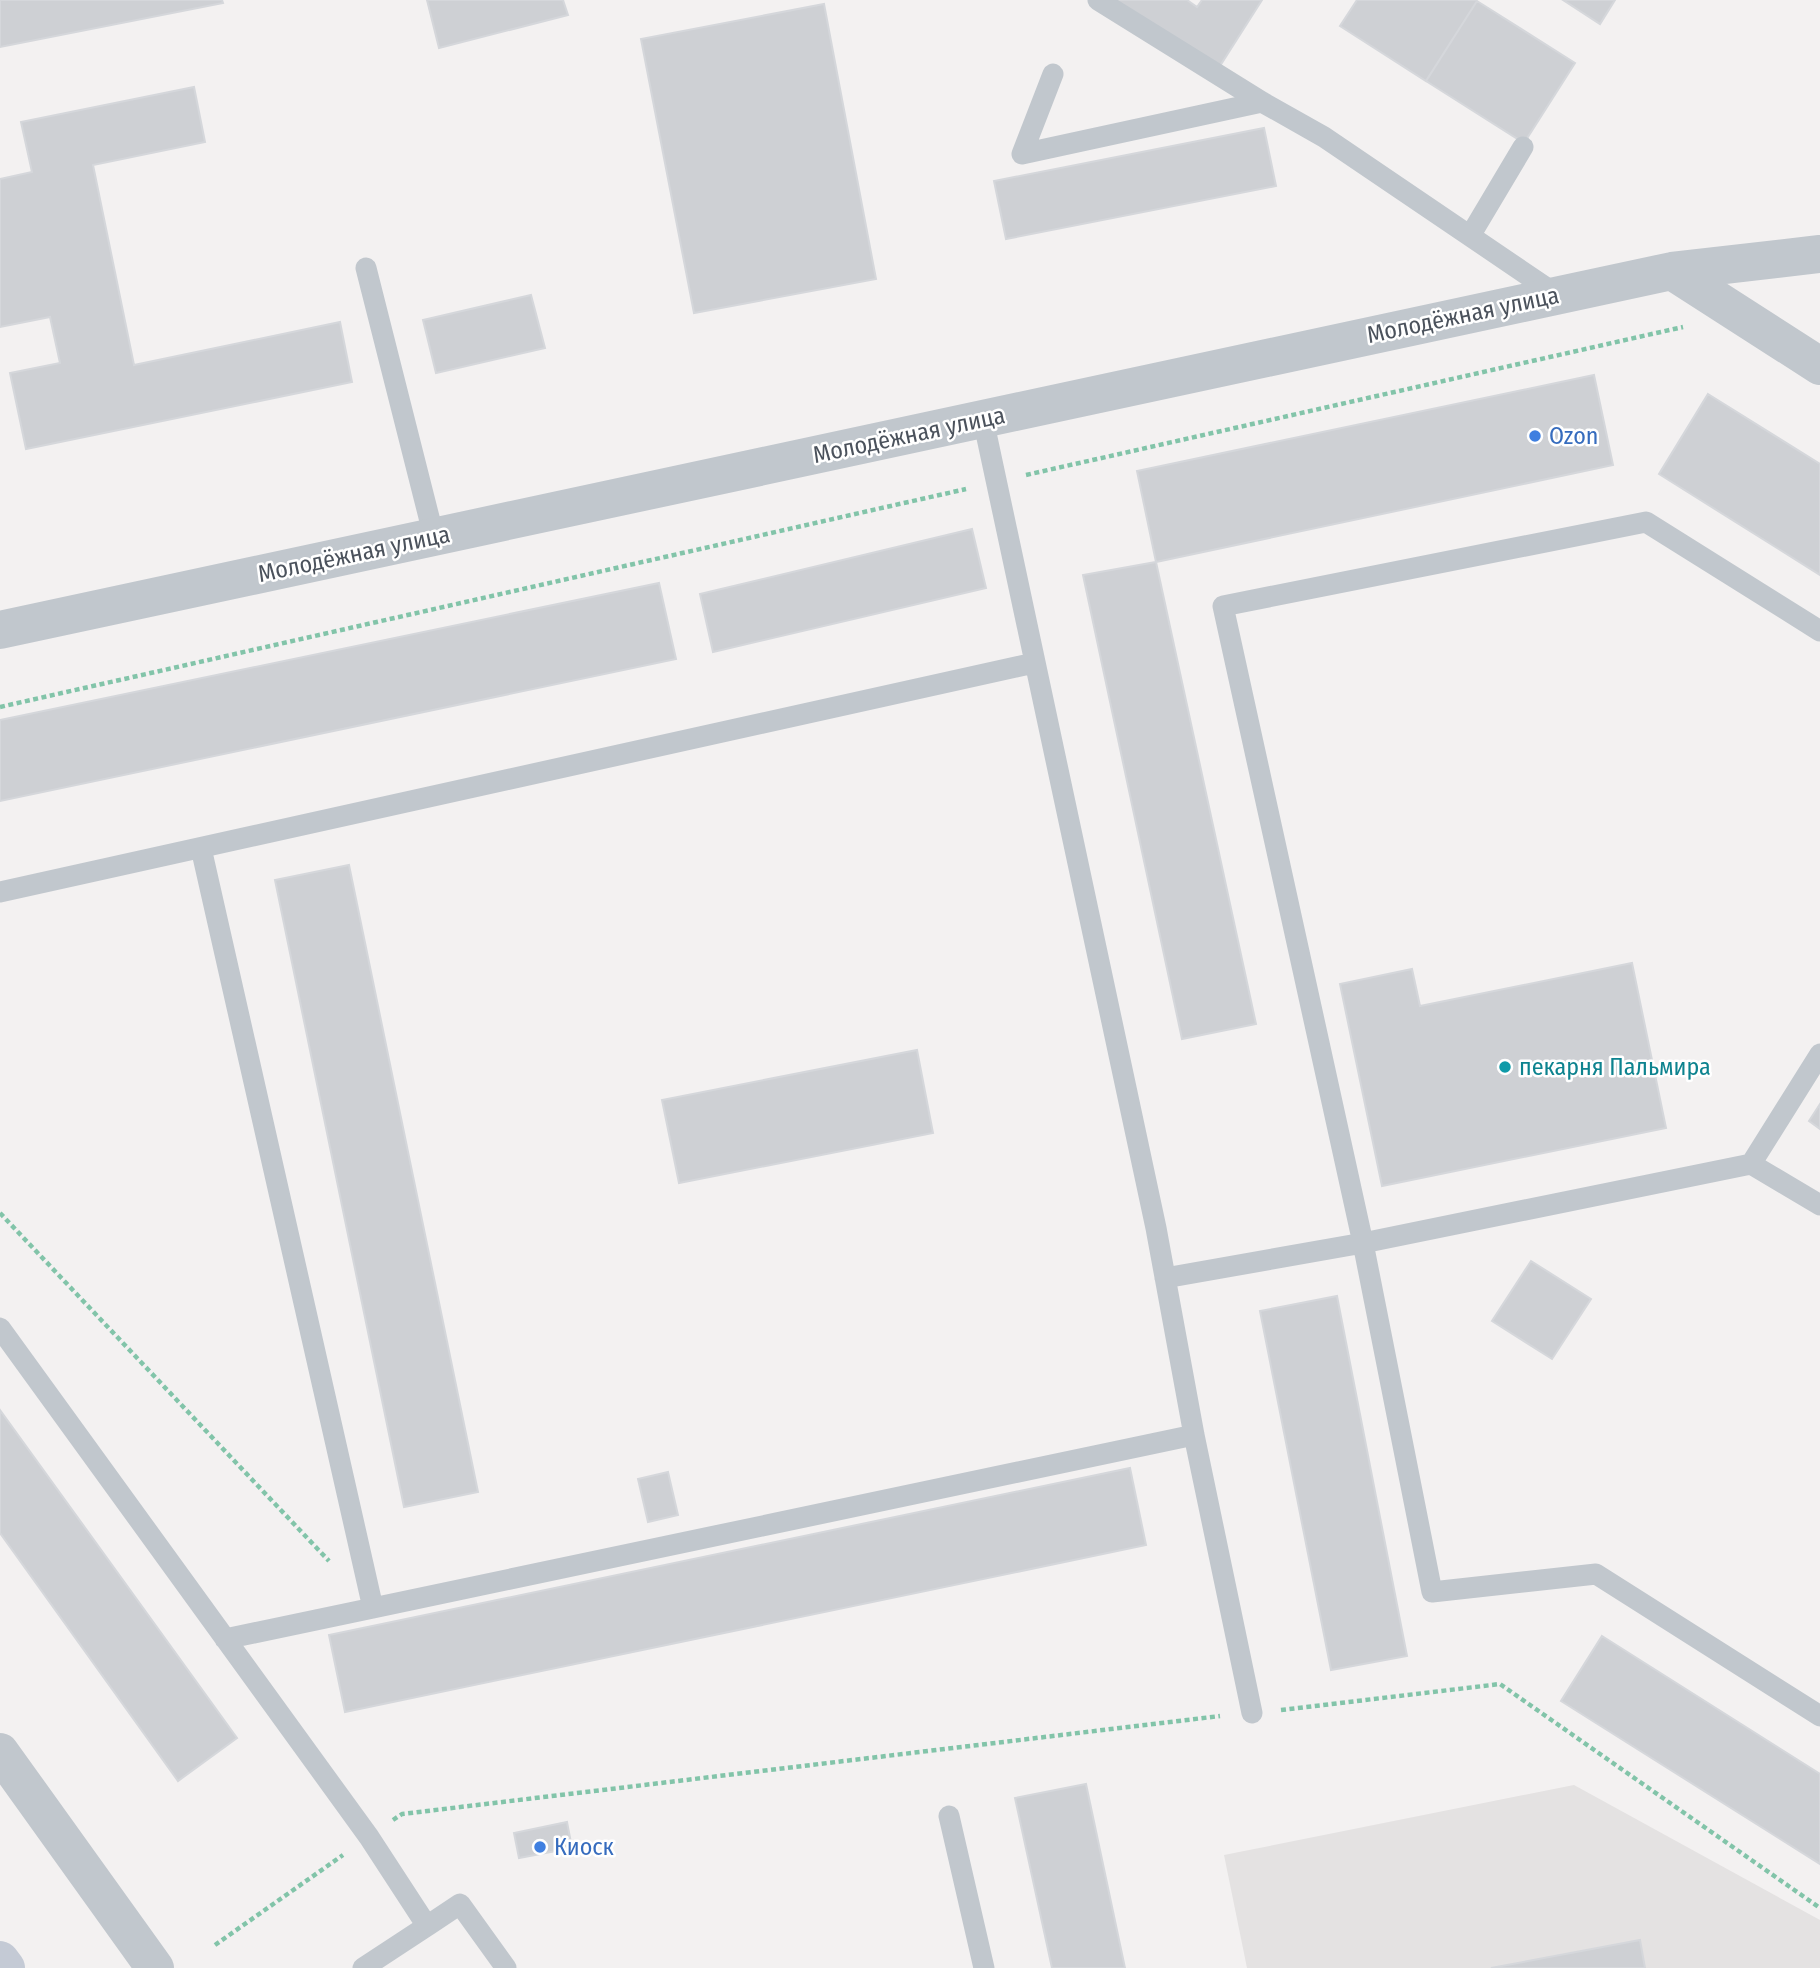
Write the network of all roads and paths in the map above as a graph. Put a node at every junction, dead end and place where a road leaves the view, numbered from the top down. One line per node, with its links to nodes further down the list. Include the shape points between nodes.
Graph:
1 (1098, 0): 3 (lane)
2 (1053, 75): 3 (lane, via 1022,154)
3 (1262, 102): 5 (lane, via 1324,137)
4 (1523, 147): 5 (lane)
5 (1470, 236): 9 (lane)
6 (1820, 254): 8 (street, Молодёжная улица)
7 (366, 268): 14 (lane)
8 (1672, 271): 9 (street, Молодёжная улица); 11 (street)
9 (1557, 295): 12 (street, Молодёжная улица)
10 (1693, 324): 13 (path)
11 (1820, 366)
12 (983, 419): 13 (lane); 14 (street, Молодёжная улица)
13 (996, 482): 17 (lane); 18 (path)
14 (434, 537): 15 (street, Молодёжная улица)
15 (0, 630)
16 (1820, 631): 25 (lane, via 1646,522 1223,606)
17 (1034, 663): 19 (lane); 26 (lane)
18 (0, 707)
19 (201, 848): 20 (lane); 29 (lane)
20 (0, 892)
21 (1820, 1054): 22 (lane)
22 (1751, 1164): 23 (lane); 25 (lane)
23 (1820, 1205)
24 (0, 1213): 29 (path)
25 (1363, 1243): 26 (lane); 32 (lane, via 1432,1592 1596,1574)
26 (1165, 1278): 28 (lane)
27 (0, 1328): 30 (lane)
28 (1194, 1435): 29 (lane); 31 (lane)
29 (373, 1608): 30 (lane)
30 (225, 1639): 35 (lane)
31 (1252, 1713): 35 (path, via 402,1814); 36 (path, via 1500,1684)
32 (1820, 1716)
33 (0, 1752): 41 (street)
34 (949, 1816): 44 (lane)
35 (369, 1837): 37 (lane); 38 (path)
36 (1820, 1909)
37 (427, 1926): 42 (lane); 43 (lane, via 460,1904)
38 (215, 1945)
39 (0, 1960): 40 (street)
40 (6, 1968)
41 (155, 1968)
42 (363, 1968)
43 (506, 1968)
44 (984, 1968)

